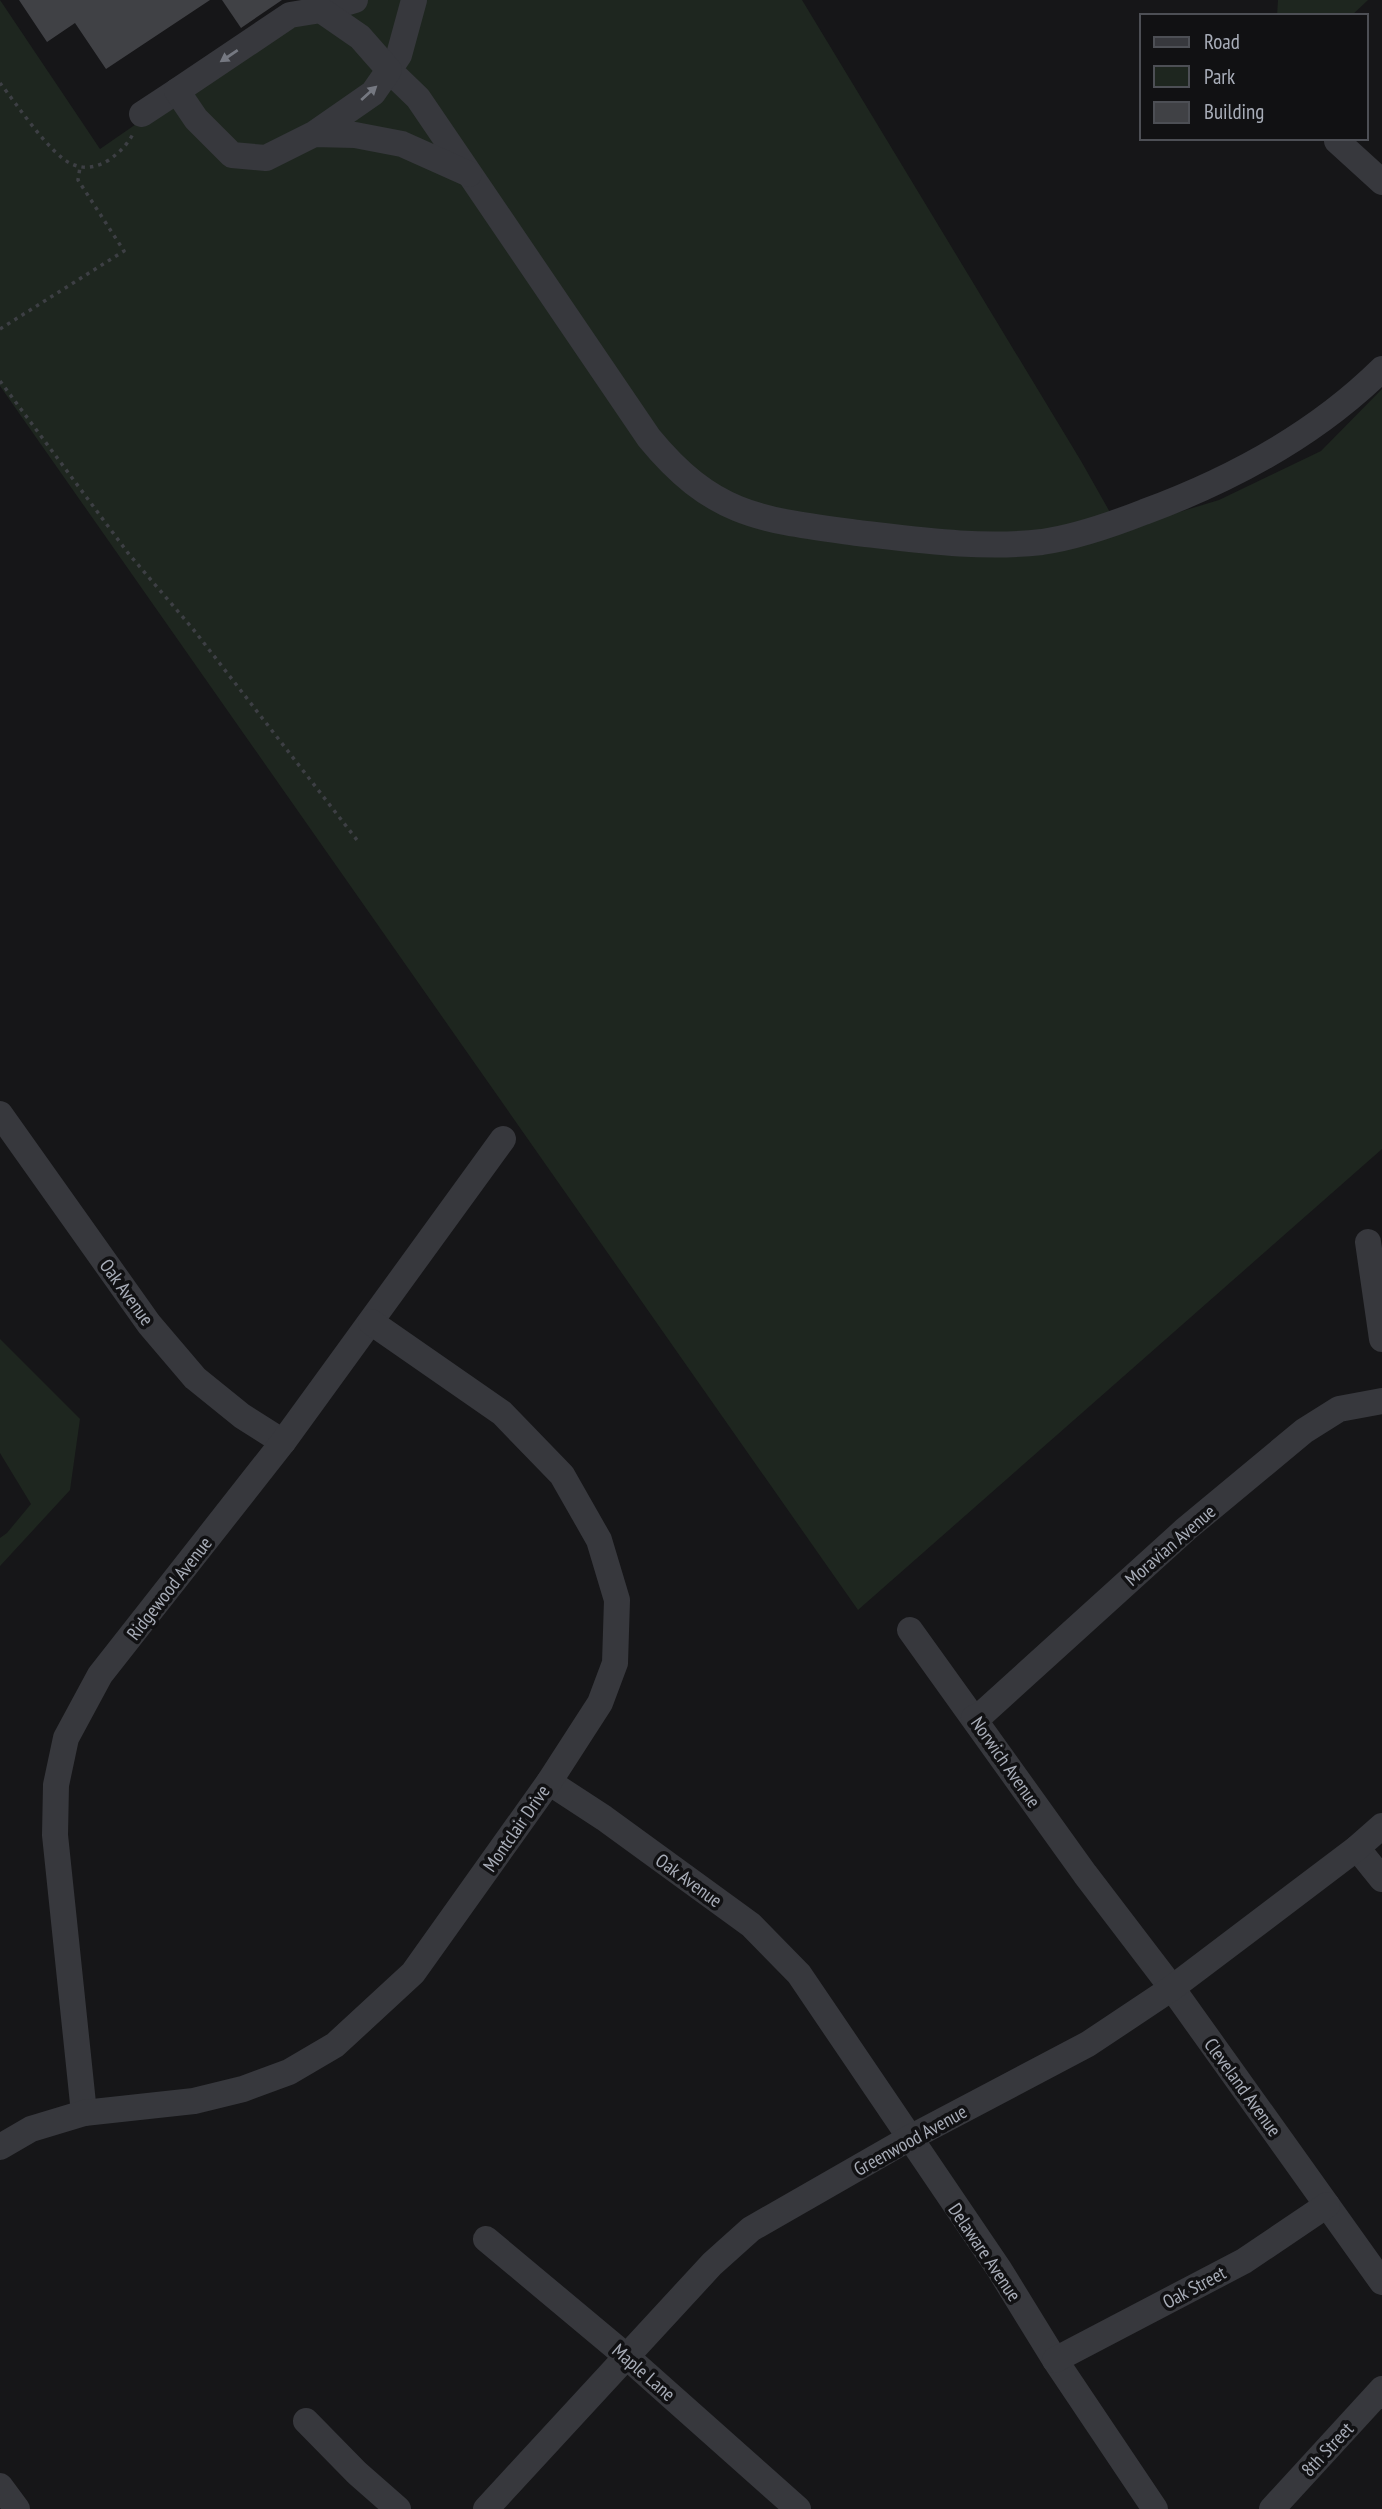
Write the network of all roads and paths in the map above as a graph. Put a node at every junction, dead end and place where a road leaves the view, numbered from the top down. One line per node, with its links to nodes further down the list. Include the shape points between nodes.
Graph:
1 (355, 0): 3 (street)
2 (414, 0): 4 (street, via 400,55)
3 (321, 10): 4 (street, via 354,32); 6 (street, one-way to 6, via 290,15)
4 (389, 70): 8 (street, one-way to 4, via 373,93); 11 (street, via 418,98)
5 (0, 83): 10 (path, via 55,151)
6 (177, 91): 7 (street); 8 (street, via 196,120 232,155 266,158)
7 (142, 114): 10 (path, via 117,154 97,166)
8 (314, 134): 11 (street, via 382,138)
9 (1337, 141): 12 (street)
10 (80, 167): 13 (path, via 78,180 124,251)
11 (471, 175): 14 (street, via 669,462 722,502 764,518 978,544 1043,542 1080,534 1177,500 1273,452 1338,409)
12 (1382, 182)
13 (0, 329)
14 (1382, 369)
15 (0, 381): 17 (path, via 128,553)
16 (295, 743): 17 (path)
17 (287, 748): 18 (path)
18 (357, 840)
19 (0, 1114): 25 (street, Oak Avenue, via 149,1324 195,1378)
20 (503, 1139): 22 (street, Ridgewood Avenue)
21 (1368, 1242): 23 (street)
22 (371, 1322): 25 (street, Ridgewood Avenue); 28 (street, Montclair Drive, via 502,1413 562,1475 599,1540 617,1600 615,1663 600,1703)
23 (1382, 1339)
24 (1382, 1401): 27 (street, Moravian Avenue, via 1339,1409 1304,1431 1186,1529)
25 (284, 1442): 35 (street, Ridgewood Avenue, via 100,1675 66,1738 56,1785 55,1835)
26 (910, 1630): 27 (street, Norwich Avenue)
27 (975, 1718): 32 (street, Norwich Avenue)
28 (549, 1782): 34 (street, Oak Avenue, via 751,1925); 35 (street, Montclair Drive, via 413,1973 335,2045 289,2072 243,2089 194,2101)
29 (1382, 1826): 30 (street, Greenwood Avenue)
30 (1357, 1848): 31 (street); 33 (street, Greenwood Avenue)
31 (1382, 1879)
32 (1100, 1894): 33 (street, Cleveland Avenue)
33 (1172, 1988): 36 (street, Greenwood Avenue, via 1088,2044); 38 (street, Cleveland Avenue)
34 (815, 1995): 36 (street, Delaware Avenue)
35 (84, 2113): 37 (street, Montclair Drive, via 31,2129)
36 (908, 2139): 41 (street, Greenwood Avenue, via 751,2229); 42 (street, Delaware Avenue, via 999,2269)
37 (0, 2147)
38 (1327, 2205): 40 (street, Cleveland Avenue); 42 (street, Oak Street, via 1244,2261)
39 (486, 2239): 41 (street, Maple Lane)
40 (1382, 2282)
41 (625, 2356): 48 (street, Greenwood Avenue); 49 (street, Maple Lane)
42 (1055, 2360): 50 (street, Delaware Avenue)
43 (1382, 2389): 51 (street, 8th Street)
44 (306, 2421): 47 (street)
45 (0, 2486): 46 (street)
46 (17, 2509)
47 (398, 2509)
48 (486, 2509)
49 (798, 2509)
50 (1155, 2509)
51 (1272, 2509)

